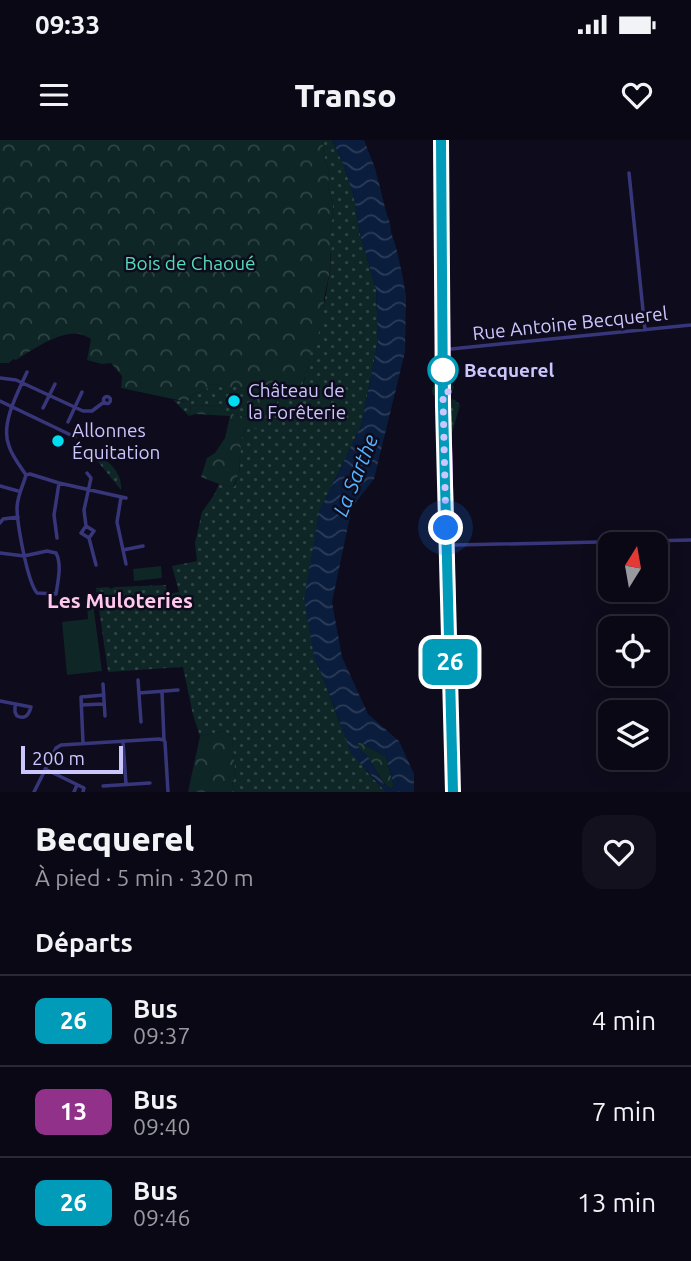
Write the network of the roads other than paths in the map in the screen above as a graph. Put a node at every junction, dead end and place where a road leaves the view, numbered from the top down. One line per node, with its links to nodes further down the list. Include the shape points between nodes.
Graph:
1 (443, 140): 62 (main road)
2 (629, 173): 4 (street)
3 (691, 325): 4 (street, Rue Antoine Becquerel)
4 (645, 330): 5 (street, Rue Antoine Becquerel)
5 (451, 349)
6 (27, 372): 8 (street)
7 (0, 379): 8 (street)
8 (22, 383): 11 (street); 14 (street)
9 (55, 384): 11 (street)
10 (82, 393): 15 (street)
11 (49, 395): 15 (street); 16 (street)
12 (0, 401): 14 (street)
13 (104, 402): 15 (street, via 92,411)
14 (11, 406): 18 (street); 20 (street, via 8,444)
15 (76, 407): 17 (street)
16 (43, 408)
17 (68, 422)
18 (75, 437)
19 (87, 473): 23 (street)
20 (26, 475): 21 (street); 24 (street)
21 (60, 483): 23 (street); 28 (street, via 54,514)
22 (0, 486): 24 (street)
23 (88, 490): 27 (street); 33 (street, via 123,498 117,522)
24 (19, 491): 25 (street)
25 (19, 517): 26 (street); 35 (street)
26 (1, 519)
27 (86, 526): 29 (street, via 94,531); 29 (street, via 81,533)
28 (57, 537)
29 (89, 538): 37 (street)
30 (691, 540): 31 (street)
31 (455, 545)
32 (143, 546): 33 (street)
33 (123, 550): 36 (street)
34 (0, 553): 35 (street)
35 (24, 555): 35 (street, via 33,589 56,594 56,553)
36 (126, 564)
37 (96, 565)
38 (138, 680): 42 (street)
39 (103, 684): 43 (street)
40 (178, 690): 41 (street)
41 (162, 692): 42 (street); 50 (street)
42 (139, 693): 49 (street)
43 (104, 695): 46 (street); 47 (street, via 80,697)
44 (0, 701): 45 (street)
45 (15, 704): 45 (street, via 31,707 29,714 17,716)
46 (104, 704): 47 (street); 48 (street)
47 (81, 705): 52 (street)
48 (105, 716)
49 (141, 722)
50 (164, 740): 51 (street); 61 (street)
51 (122, 741): 52 (street); 55 (street)
52 (83, 743): 53 (street, via 55,748)
53 (45, 769): 56 (street); 58 (street)
54 (150, 783): 55 (street)
55 (126, 784): 57 (street)
56 (77, 785): 59 (street); 60 (street, via 84,788)
57 (103, 786)
58 (34, 792)
59 (74, 792)
60 (82, 792)
61 (169, 792)
62 (455, 792)

